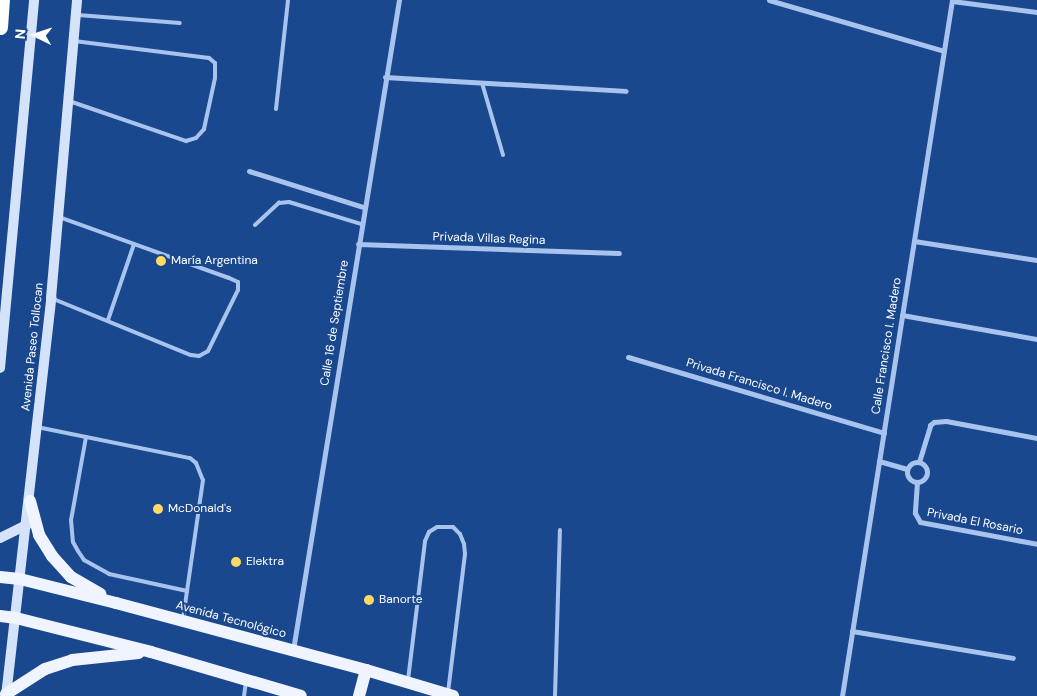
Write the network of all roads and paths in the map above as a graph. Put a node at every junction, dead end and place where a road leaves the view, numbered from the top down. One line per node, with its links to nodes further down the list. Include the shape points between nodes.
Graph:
1 (2, 0): 11 (highway)
2 (34, 0): 35 (main road)
3 (77, 0): 9 (main road, Avenida Paseo Tollocan)
4 (288, 0): 18 (lane)
5 (398, 0): 14 (street, Calle 16 de Septiembre)
6 (769, 0): 13 (street)
7 (952, 0): 8 (street); 13 (street, Calle Francisco I. Madero)
8 (1037, 12)
9 (76, 15): 10 (lane); 12 (main road, Avenida Paseo Tollocan)
10 (180, 23)
11 (0, 27)
12 (74, 41): 17 (main road, Avenida Paseo Tollocan); 17 (lane, via 210,58 214,63 215,78 204,129 196,138 186,141)
13 (944, 52): 25 (street, Calle Francisco I. Madero)
14 (385, 77): 15 (street); 21 (street, Calle 16 de Septiembre)
15 (482, 83): 16 (street); 19 (lane)
16 (626, 91)
17 (69, 101): 22 (main road, Avenida Paseo Tollocan)
18 (276, 109)
19 (503, 155)
20 (249, 171): 21 (street)
21 (363, 207): 23 (street, Calle 16 de Septiembre)
22 (58, 217): 26 (lane); 30 (main road, Avenida Paseo Tollocan)
23 (361, 224): 24 (lane, via 289,202 279,202); 27 (street, Calle 16 de Septiembre)
24 (255, 225)
25 (914, 241): 29 (street); 31 (street, Calle Francisco I. Madero)
26 (134, 244): 32 (lane); 32 (lane, via 229,278 238,282 238,290 208,352 199,356)
27 (358, 244): 28 (street, Privada Villas Regina); 57 (street, Calle 16 de Septiembre)
28 (619, 253)
29 (1037, 260)
30 (51, 298): 32 (lane); 36 (main road, Avenida Paseo Tollocan)
31 (902, 315): 33 (street); 37 (street, Calle Francisco I. Madero)
32 (108, 320)
33 (1037, 339)
34 (628, 357): 37 (street, Privada Francisco I. Madero)
35 (0, 368)
36 (37, 427): 38 (lane); 44 (main road, Avenida Paseo Tollocan)
37 (884, 434): 40 (street, Calle Francisco I. Madero)
38 (86, 437): 51 (lane, via 71,520 73,542 78,551 84,560 109,574); 51 (lane, via 190,458 196,463 203,480)
39 (1037, 438): 41 (street, via 946,421 934,422 930,425)
40 (879, 461): 42 (street); 56 (street, Calle Francisco I. Madero)
41 (919, 462): 42 (street, via 910,464); 43 (street, via 927,472 922,481)
42 (907, 469): 43 (street, via 909,479)
43 (917, 482): 48 (street, Privada El Rosario, via 915,513 920,522)
44 (30, 501): 45 (main road, Avenida Paseo Tollocan); 52 (main road, via 39,535 52,556 71,577)
45 (27, 525): 47 (main road); 50 (main road, Avenida Paseo Tollocan)
46 (560, 530): 70 (lane)
47 (0, 538)
48 (1037, 544)
49 (0, 577): 50 (main road, Avenida Tecnológico)
50 (20, 579): 52 (main road, Avenida Tecnológico); 54 (main road, Avenida Paseo Tollocan)
51 (187, 591): 55 (lane)
52 (116, 603): 55 (main road, Avenida Tecnológico)
53 (0, 616): 54 (main road)
54 (16, 618): 58 (main road); 65 (main road, Avenida Paseo Tollocan)
55 (183, 622): 57 (main road, Avenida Tecnológico)
56 (852, 630): 59 (street); 71 (street, Calle Francisco I. Madero)
57 (293, 650): 60 (main road, Avenida Tecnológico)
58 (151, 652): 61 (main road); 65 (main road, via 72,660 45,669)
59 (1013, 658)
60 (366, 670): 63 (main road, Avenida Tecnológico); 69 (main road)
61 (246, 679): 64 (main road); 67 (lane)
62 (0, 680): 65 (main road)
63 (408, 682): 66 (main road, Avenida Tecnológico); 66 (lane, via 425,541 429,532 437,527 453,527 462,539 465,554)
64 (286, 694): 68 (main road)
65 (6, 695)
66 (450, 695)
67 (244, 696)
68 (301, 696)
69 (359, 696)
70 (554, 696)
71 (842, 696)

